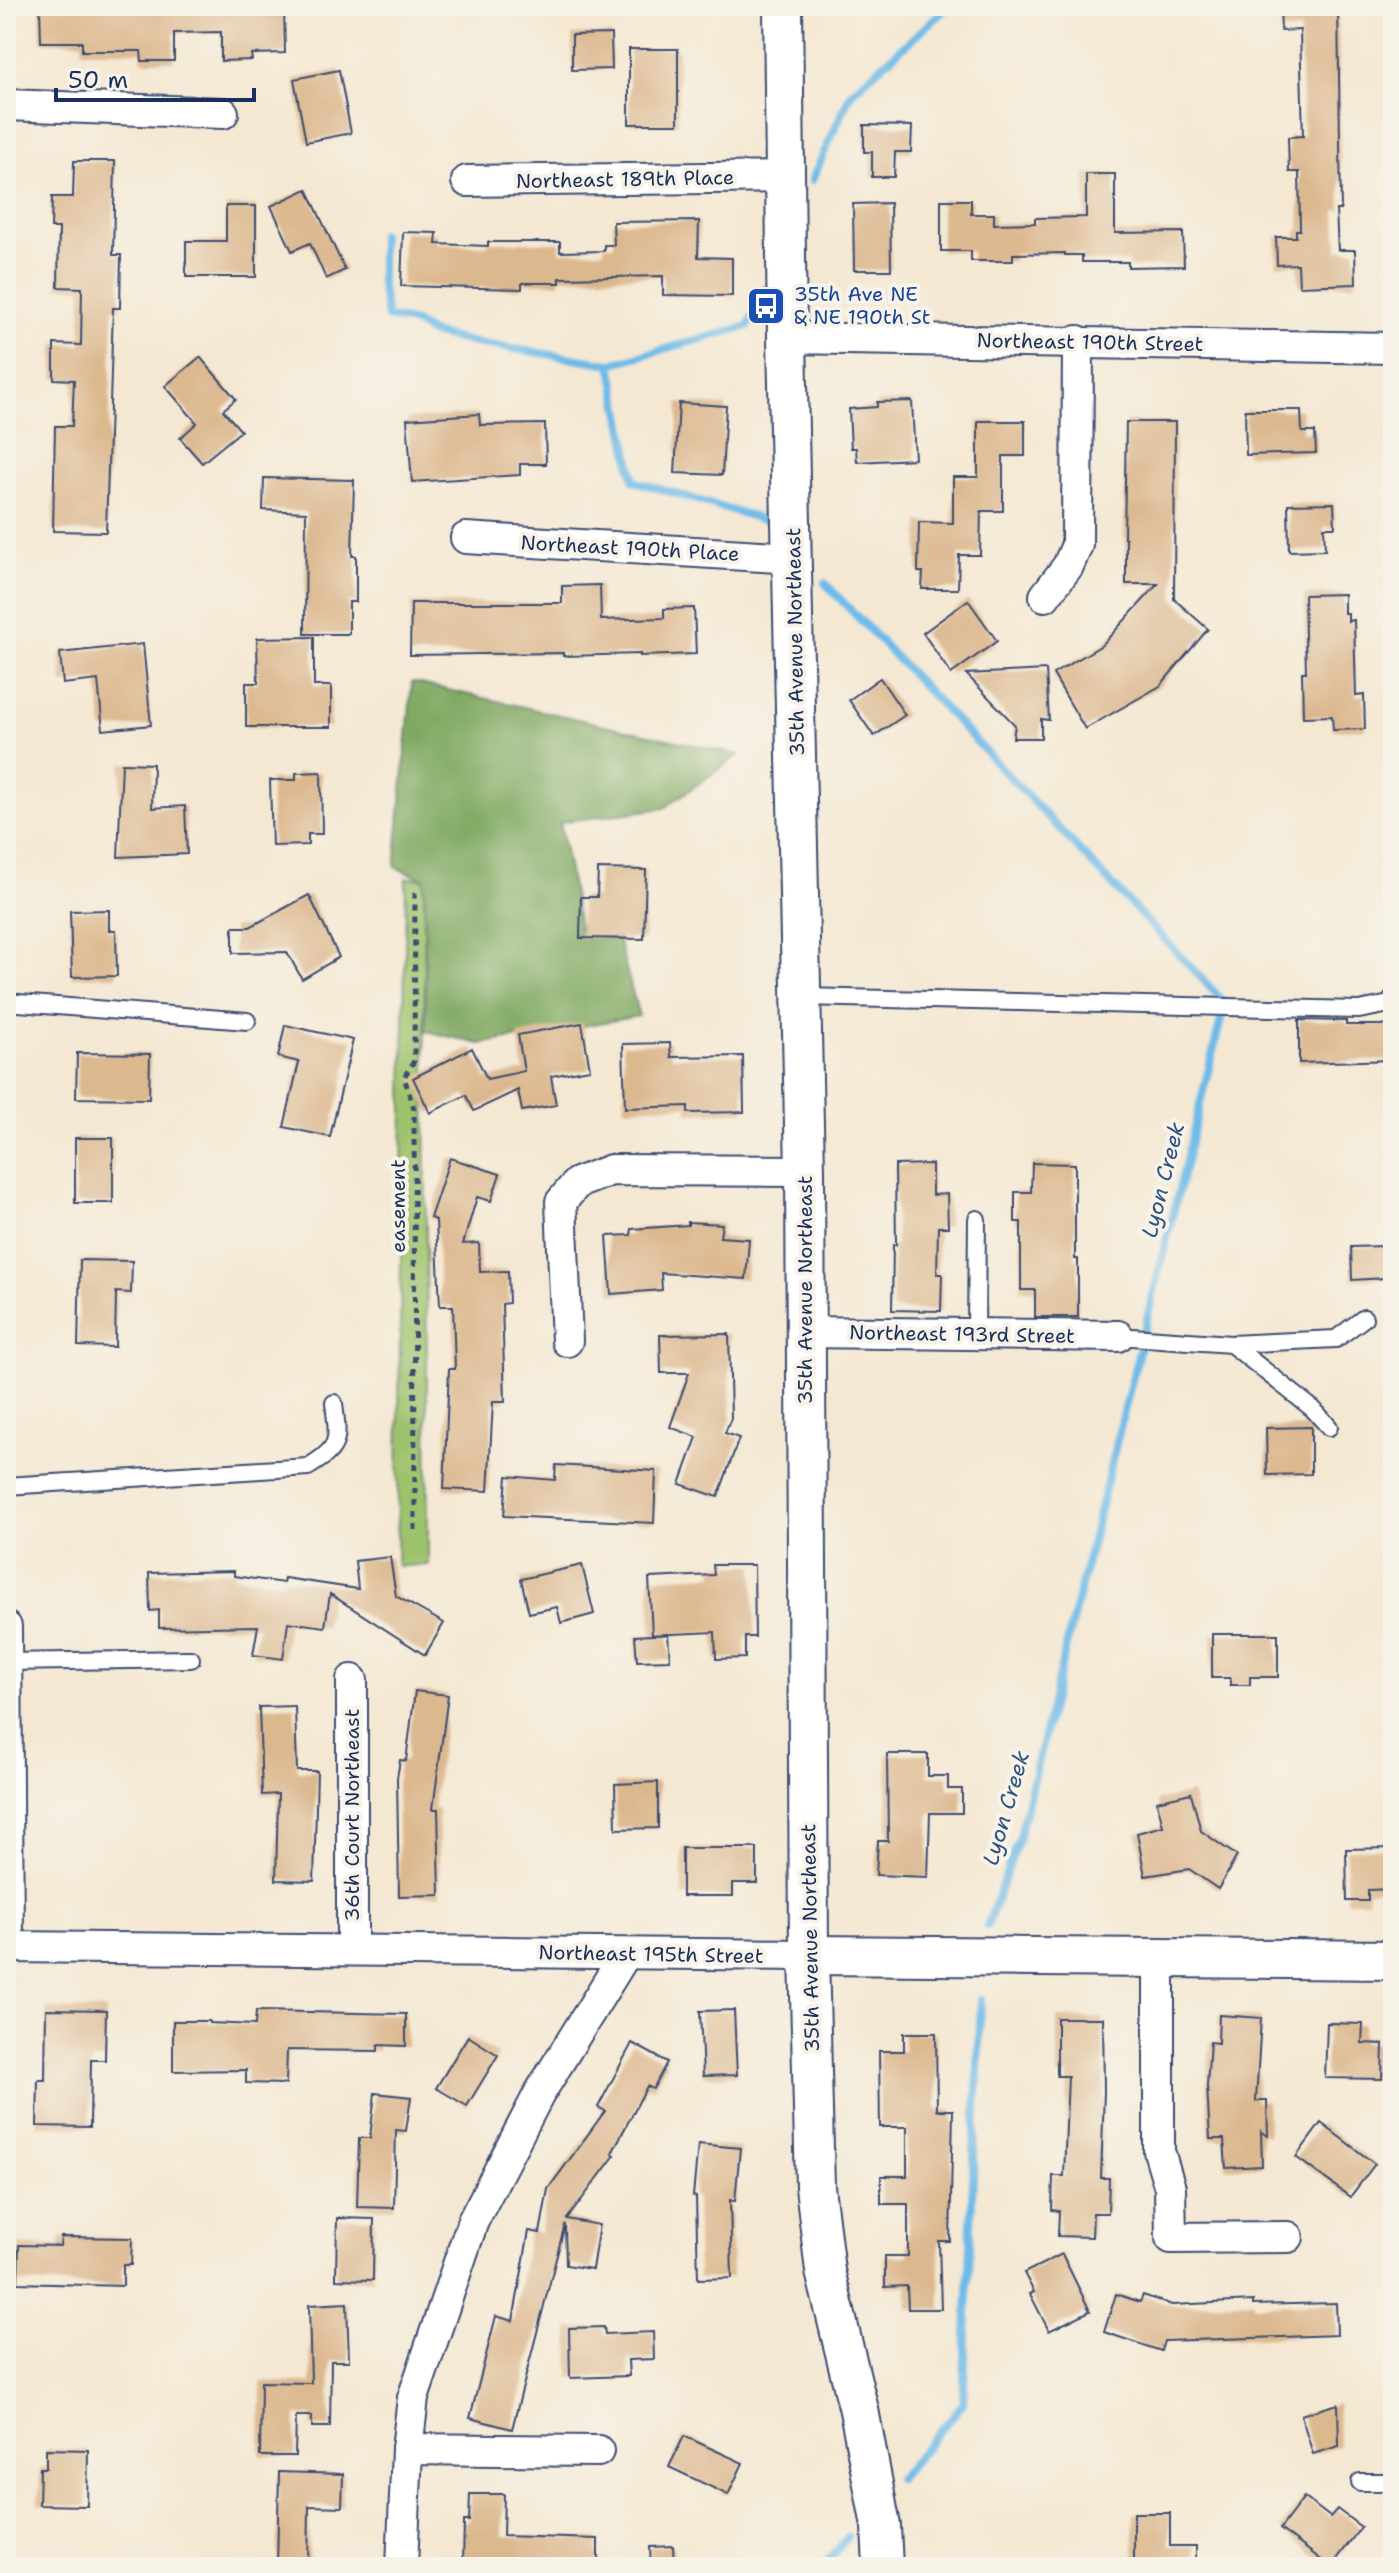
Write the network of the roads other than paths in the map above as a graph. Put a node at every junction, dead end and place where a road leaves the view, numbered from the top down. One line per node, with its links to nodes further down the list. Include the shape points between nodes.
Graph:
1 (783, 6): 4 (street, 35th Avenue Northeast)
2 (6, 105): 3 (street)
3 (223, 113)
4 (784, 177): 5 (street, Northeast 189th Place); 6 (street, 35th Avenue Northeast)
5 (467, 181)
6 (787, 338): 7 (street, Northeast 190th Street); 10 (street, 35th Avenue Northeast)
7 (1078, 341): 8 (street, Northeast 190th Street); 11 (street, via 1077,545)
8 (1393, 348)
9 (466, 538): 10 (street, Northeast 190th Place)
10 (793, 558): 12 (street, 35th Avenue Northeast)
11 (1045, 596)
12 (802, 997): 13 (lane, via 1359,1010 1390,1004); 16 (street, 35th Avenue Northeast)
13 (1393, 998)
14 (6, 1002): 15 (lane)
15 (247, 1021)
16 (805, 1171): 19 (street, 35th Avenue Northeast); 22 (street, via 611,1170 577,1183 561,1202)
17 (977, 1219): 20 (lane)
18 (1364, 1318): 23 (lane, via 1336,1339)
19 (805, 1332): 20 (street, Northeast 193rd Street); 34 (street, 35th Avenue Northeast)
20 (976, 1334): 21 (street, Northeast 193rd Street)
21 (1118, 1336): 23 (lane)
22 (567, 1341)
23 (1231, 1344): 25 (lane)
24 (334, 1403): 26 (lane, via 338,1438 329,1455 308,1467)
25 (1329, 1427)
26 (6, 1486)
27 (6, 1627): 29 (street)
28 (191, 1659): 29 (lane)
29 (7, 1680): 31 (street)
30 (352, 1680): 32 (street, 36th Court Northeast)
31 (7, 1949): 32 (street, Northeast 195th Street)
32 (352, 1950): 33 (street, Northeast 195th Street)
33 (625, 1955): 34 (street, Northeast 195th Street); 38 (street, via 539,2094 473,2221 413,2398)
34 (809, 1955): 35 (street, Northeast 195th Street); 43 (street, 35th Avenue Northeast, via 815,2187 825,2271 859,2410 881,2526)
35 (1159, 1958): 36 (street, Northeast 195th Street); 37 (street, via 1159,2151 1170,2188 1171,2238)
36 (1393, 1960)
37 (1288, 2237)
38 (407, 2449): 39 (street); 42 (street)
39 (598, 2451)
40 (1360, 2482): 41 (lane)
41 (1393, 2482)
42 (402, 2567)
43 (883, 2567)

